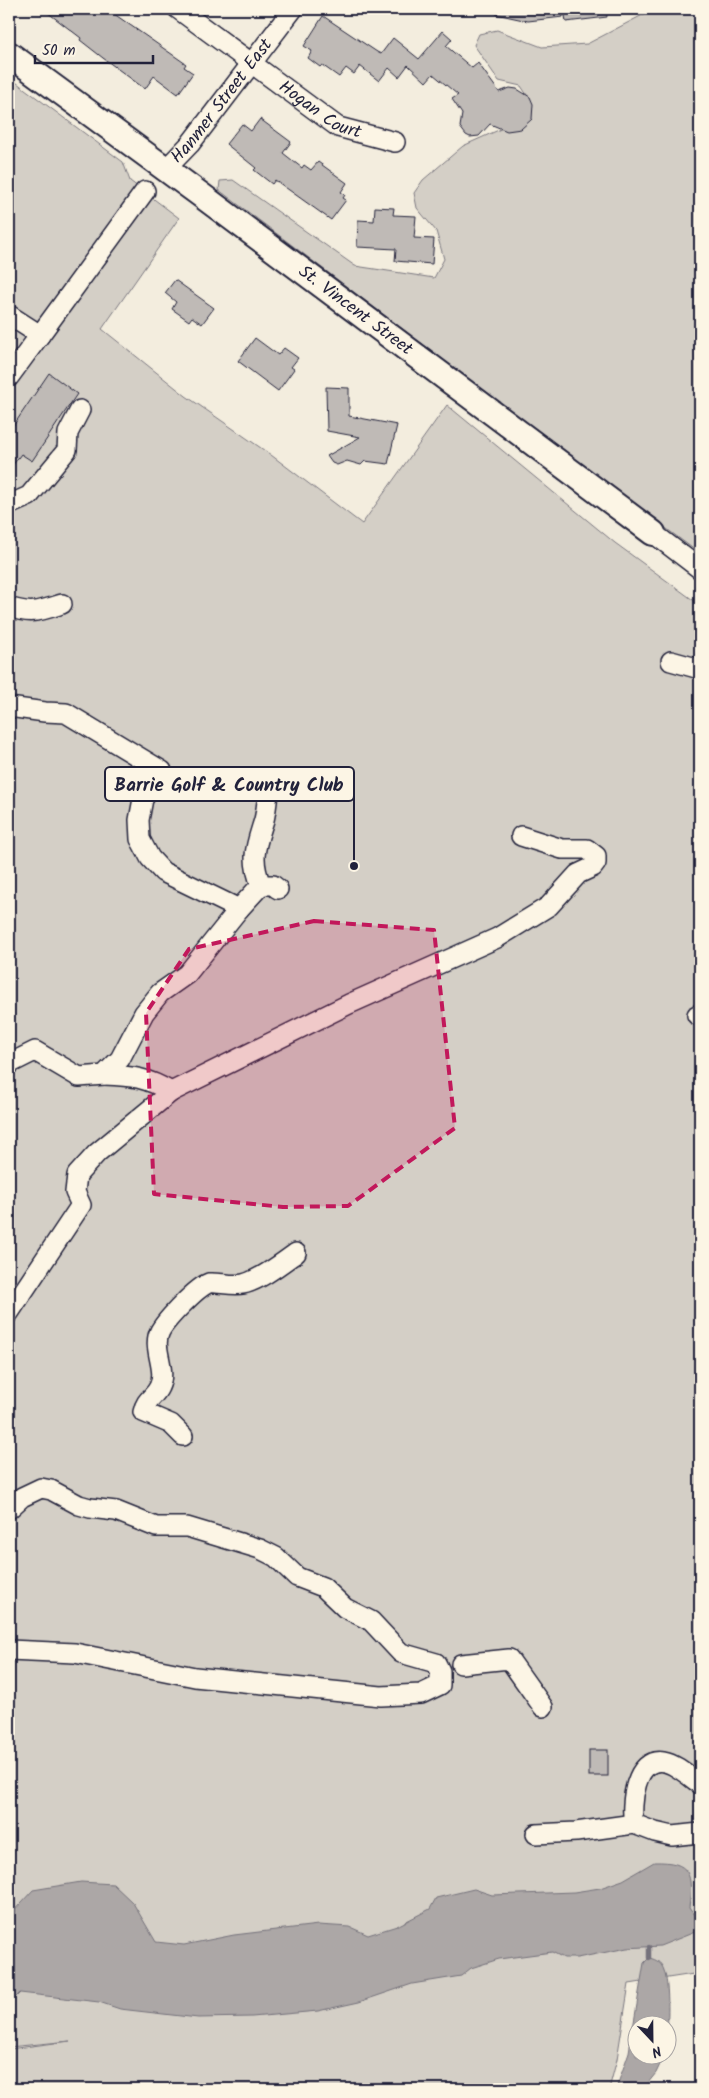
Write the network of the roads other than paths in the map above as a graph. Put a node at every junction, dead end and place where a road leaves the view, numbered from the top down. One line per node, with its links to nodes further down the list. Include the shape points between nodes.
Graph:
1 (178, 9): 4 (street, Hogan Court)
2 (293, 9): 4 (street, Hanmer Street East)
3 (9, 54): 6 (main road, St. Vincent Street)
4 (252, 64): 5 (street, Hogan Court, via 338,127); 6 (street, Hanmer Street East, via 190,144)
5 (395, 142)
6 (166, 169): 14 (main road, St. Vincent Street)
7 (144, 191): 9 (street)
8 (9, 314): 9 (street)
9 (40, 336): 10 (street)
10 (15, 358): 11 (street)
11 (9, 377)
12 (80, 410): 13 (street, via 68,433 67,450 29,496)
13 (9, 503)
14 (653, 533): 15 (street, St. Vincent Street)
15 (700, 569)
16 (62, 604): 17 (street, via 35,613)
17 (9, 607)
18 (671, 661): 19 (street)
19 (700, 669)
20 (9, 707): 23 (street, via 66,713 162,770 143,799 139,820 140,839 150,858 164,872)
21 (268, 793): 23 (street, via 254,858 256,872 270,887)
22 (521, 836): 26 (street, via 562,849 587,849 596,856 596,863 578,874 549,906 498,938 349,1004)
23 (238, 909): 25 (street, via 187,974 160,993 144,1013 120,1059)
24 (9, 1064): 25 (street, via 35,1050 79,1077)
25 (104, 1075): 26 (street, via 153,1081)
26 (171, 1092): 28 (street, via 97,1153 77,1175 76,1192 80,1205)
27 (296, 1253): 29 (street, via 244,1284 209,1283 167,1319 159,1333 162,1371 159,1388 145,1403 144,1412 171,1424)
28 (9, 1313)
29 (183, 1436)
30 (9, 1509): 32 (street, via 22,1497 41,1488 90,1508 116,1511 156,1527 187,1527 260,1549 276,1556 297,1578 323,1587 345,1608 371,1621 401,1653)
31 (9, 1650): 34 (street, via 75,1654 195,1677 381,1696 421,1694)
32 (436, 1663): 33 (street); 34 (street)
33 (461, 1664): 34 (street, via 449,1679); 35 (street, via 509,1659)
34 (440, 1684)
35 (543, 1707)
36 (700, 1784): 37 (street, via 669,1763 661,1761 647,1766 633,1796)
37 (634, 1824): 38 (street, via 672,1836); 39 (street)
38 (700, 1833)
39 (536, 1834)

